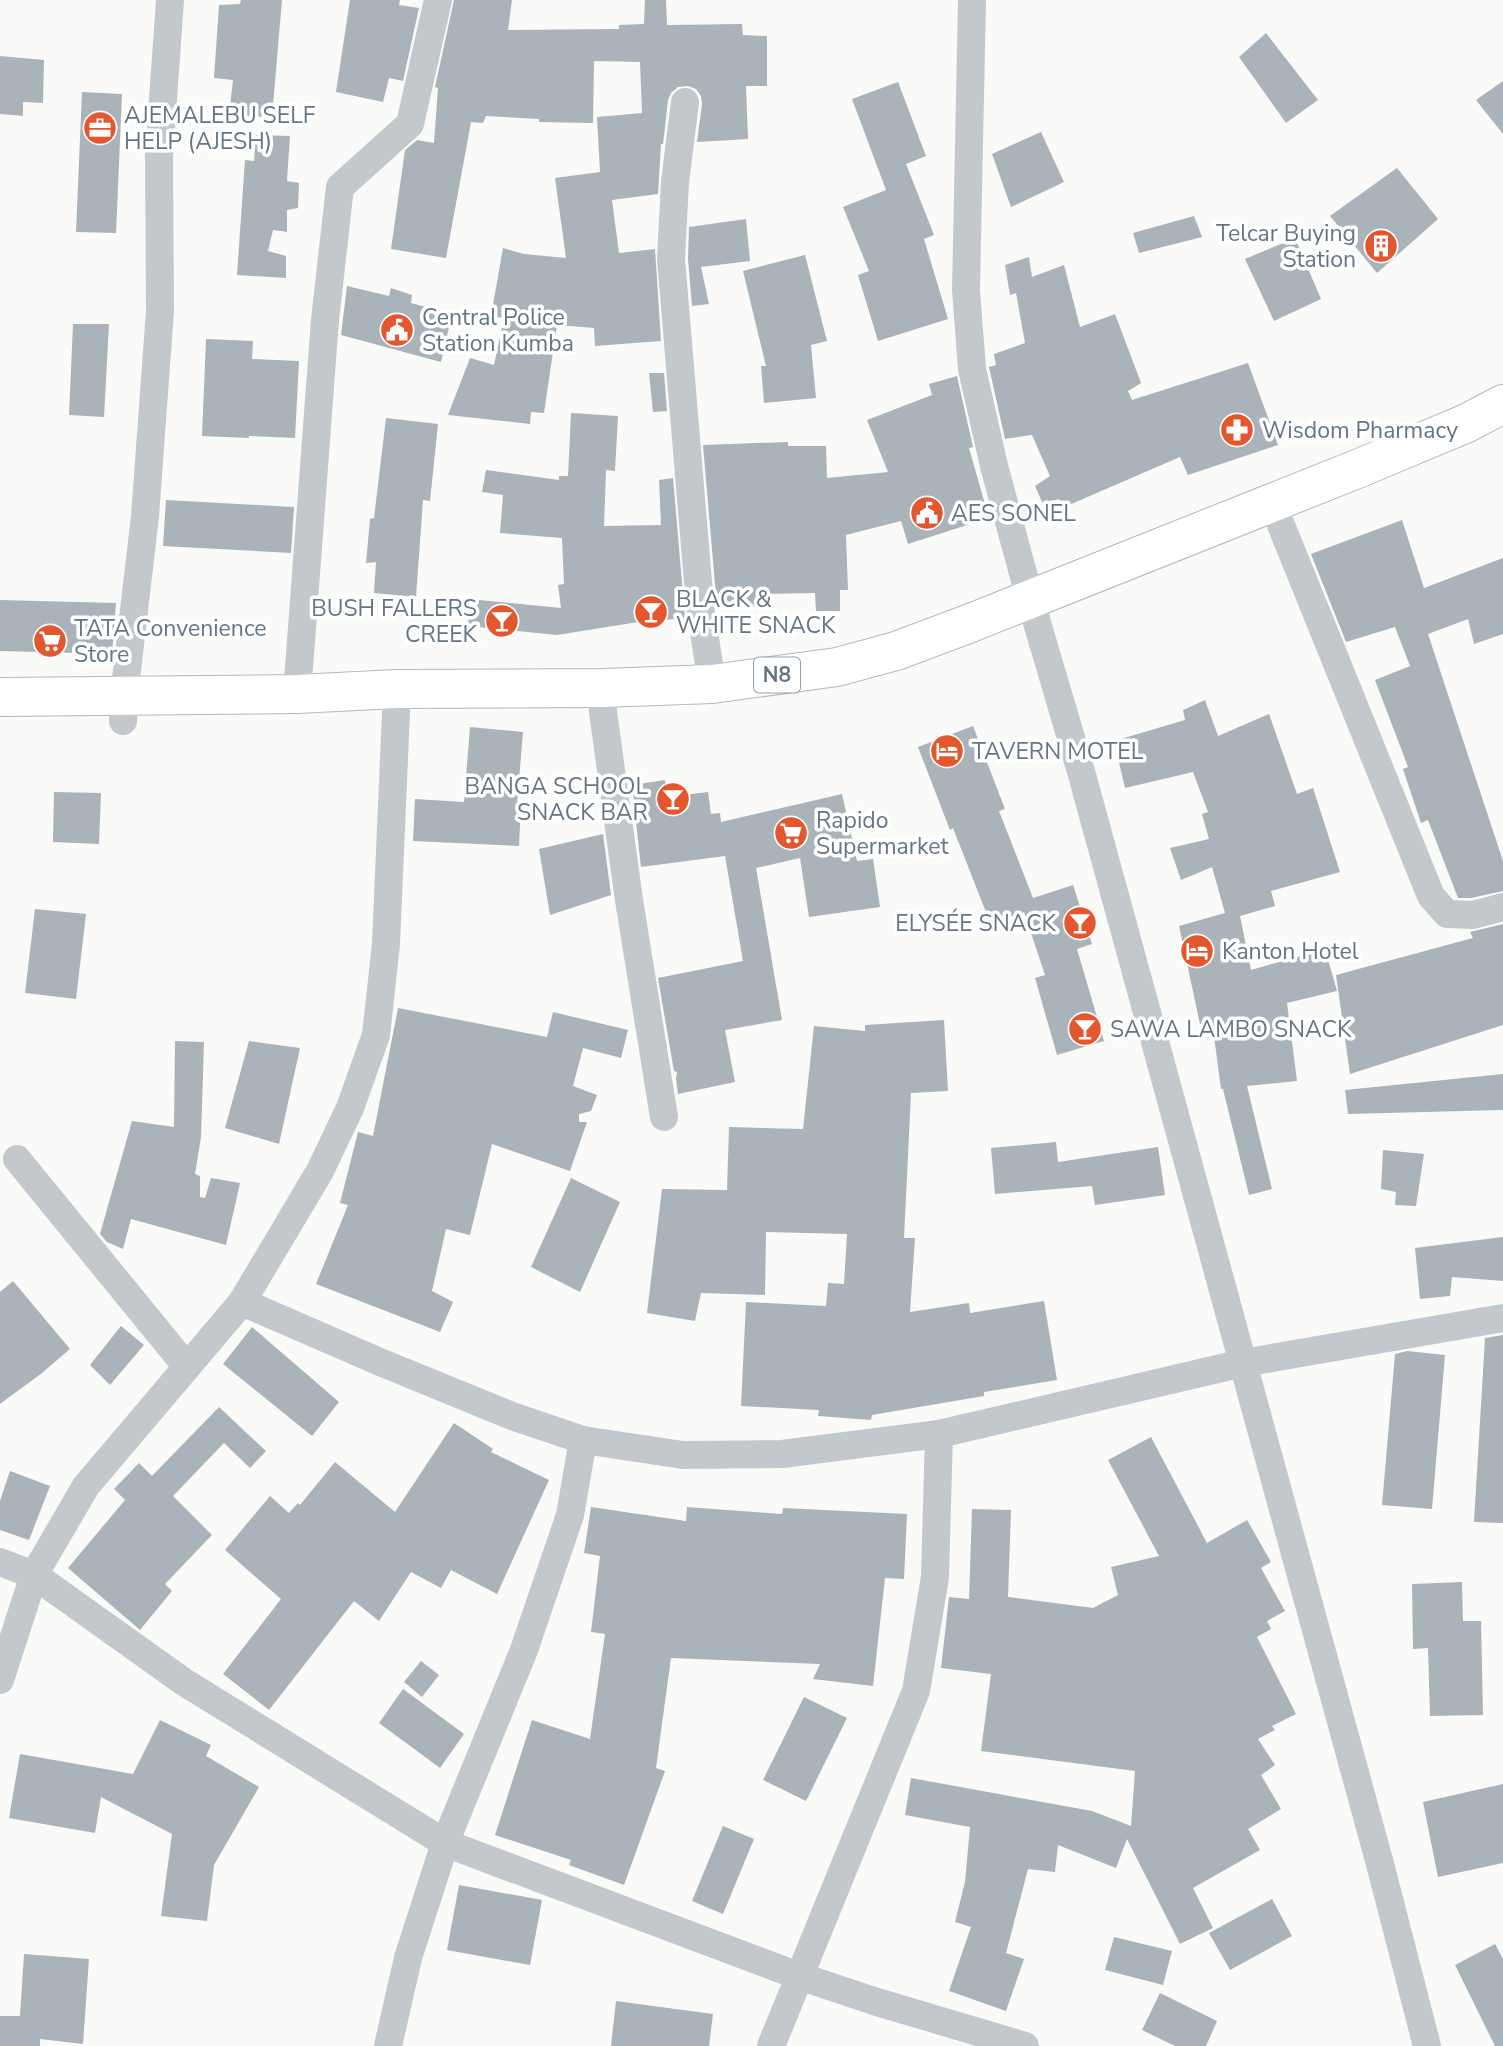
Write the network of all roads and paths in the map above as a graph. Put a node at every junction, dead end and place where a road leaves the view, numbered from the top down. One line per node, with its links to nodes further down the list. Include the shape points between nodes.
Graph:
1 (170, 0): 14 (street, via 159,156 160,311 145,516)
2 (438, 0): 10 (street, via 410,124 340,187 325,320)
3 (972, 0): 8 (street, via 966,290 972,369)
4 (685, 102): 9 (street, via 671,259 700,606)
5 (1503, 404): 8 (highway, N8)
6 (1503, 431): 7 (highway, N8)
7 (1281, 525): 8 (highway, N8); 16 (street, via 1431,896 1447,914 1473,915)
8 (1033, 611): 9 (highway, N8, via 968,625 837,667); 12 (highway, N8, via 965,651 844,688 787,699); 21 (street, via 1083,775)
9 (712, 684): 12 (highway, N8)
10 (297, 694): 13 (highway, N8); 14 (highway, N8)
11 (0, 698): 14 (highway, N8)
12 (602, 700): 13 (highway, N8); 17 (street)
13 (397, 701): 14 (highway, N8); 19 (street, via 386,944 376,1035 350,1108 320,1171)
14 (124, 708): 15 (highway, N8)
15 (0, 723)
16 (1503, 907)
17 (664, 1117)
18 (17, 1159): 22 (street)
19 (242, 1302): 22 (street); 24 (street, via 380,1363)
20 (1503, 1318): 21 (street)
21 (1243, 1363): 23 (street); 33 (street)
22 (187, 1367): 26 (street, via 86,1486)
23 (939, 1434): 24 (street, via 782,1454 683,1455); 29 (street, via 935,1577 916,1690)
24 (583, 1440): 28 (street, via 570,1515 541,1601)
25 (0, 1562): 26 (street)
26 (34, 1575): 27 (street); 28 (street, via 184,1682)
27 (0, 1680)
28 (445, 1843): 29 (street); 30 (street, via 408,1958)
29 (799, 1976): 31 (street); 32 (street)
30 (388, 2046)
31 (771, 2046)
32 (1026, 2046)
33 (1427, 2046)

